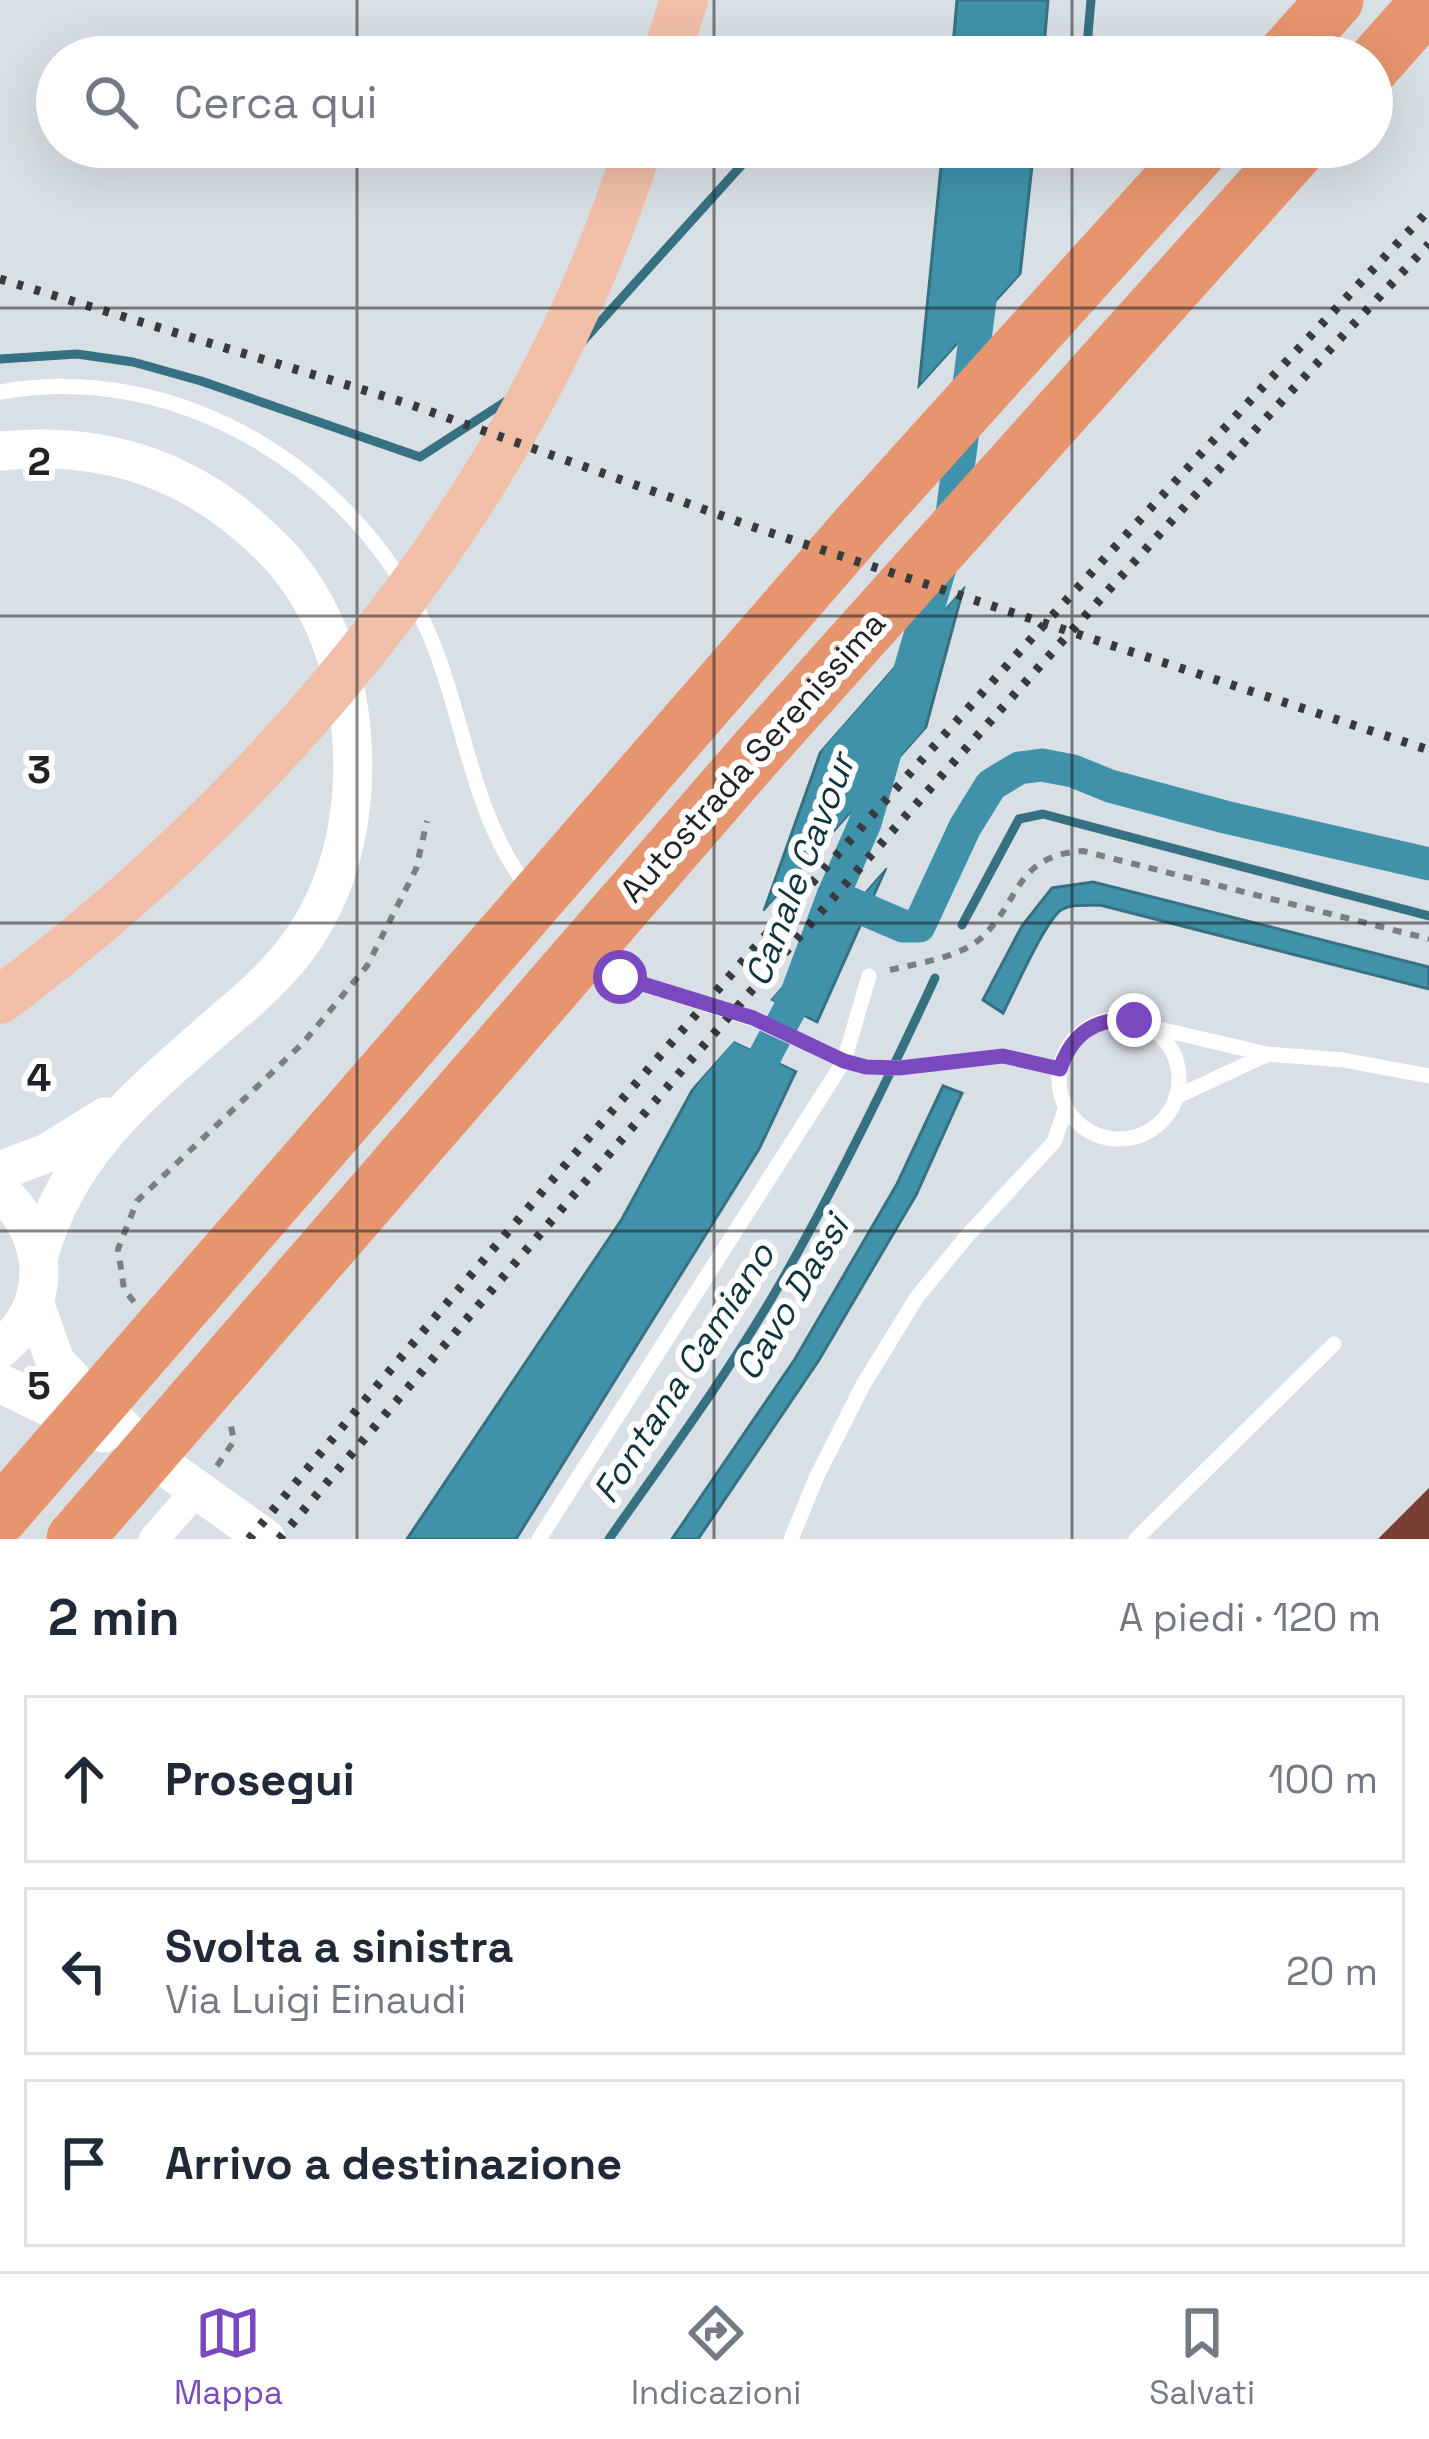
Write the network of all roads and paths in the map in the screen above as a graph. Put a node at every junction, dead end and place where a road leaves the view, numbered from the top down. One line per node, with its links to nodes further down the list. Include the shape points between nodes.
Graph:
1 (684, 0): 4 (main road)
2 (1335, 0): 5 (highway)
3 (1429, 2): 6 (highway)
4 (673, 36)
5 (1303, 36)
6 (1393, 42)
7 (632, 168): 17 (main road, via 555,351 394,610 206,827)
8 (1183, 168): 13 (highway, Autostrada Serenissima, via 858,528)
9 (1280, 168): 15 (highway, Autostrada Serenissima)
10 (0, 392): 13 (lane, via 130,393 188,408 260,442 335,499 390,559 431,638 492,828 524,884)
11 (0, 451): 24 (street, via 42,447 133,459 210,496 298,577 325,621 349,702 352,812 322,907 267,983)
12 (427, 820): 29 (path, via 416,869 368,966 303,1043 137,1201 118,1249)
13 (528, 922): 36 (highway, Autostrada Serenissima, via 222,1257)
14 (1429, 939): 16 (path, via 1083,851 1031,868 981,938 964,949)
15 (568, 958): 20 (lane, via 753,1018); 37 (highway, Autostrada Serenissima)
16 (869, 976): 20 (lane)
17 (0, 1000)
18 (1152, 1028): 19 (lane); 21 (lane, via 1114,1018 1095,1024 1078,1034); 23 (lane, via 1176,1058)
19 (1267, 1054): 22 (lane); 23 (lane)
20 (840, 1059): 21 (lane, via 899,1068 1003,1056); 40 (lane)
21 (1060, 1069): 25 (lane)
22 (1429, 1076)
23 (1176, 1097): 25 (lane, via 1158,1125 1126,1138 1091,1132)
24 (135, 1099): 26 (street, via 47,1153); 28 (street, via 64,1186)
25 (1066, 1108): 41 (lane, via 1054,1142 917,1297 862,1385)
26 (0, 1171)
27 (0, 1190): 28 (street, via 25,1219)
28 (39, 1256): 30 (street)
29 (124, 1289)
30 (34, 1302): 32 (street); 34 (street, via 55,1360)
31 (1334, 1344): 42 (lane)
32 (0, 1348)
33 (0, 1382): 34 (street)
34 (157, 1461): 35 (street)
35 (196, 1490): 38 (street); 39 (street)
36 (0, 1516)
37 (75, 1539)
38 (154, 1539)
39 (266, 1539)
40 (539, 1539)
41 (791, 1539)
42 (1136, 1539)

